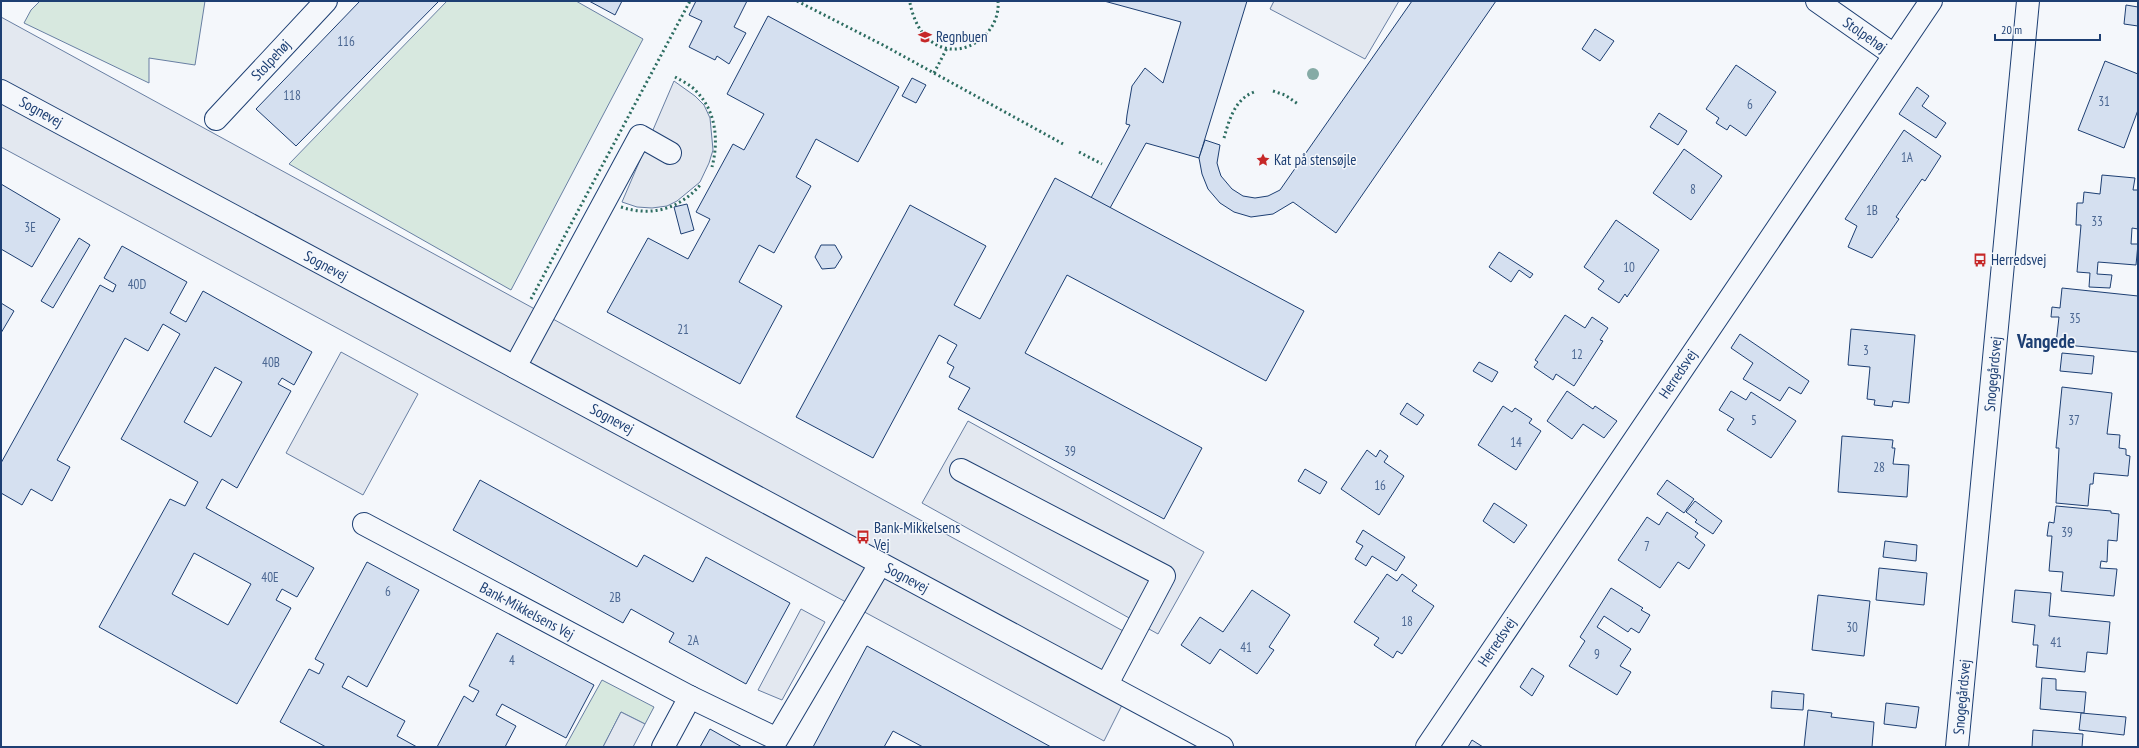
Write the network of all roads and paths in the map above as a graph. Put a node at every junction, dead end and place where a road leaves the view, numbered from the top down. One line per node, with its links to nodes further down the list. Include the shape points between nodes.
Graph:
1 (326, 1): 7 (street, Stolpehøj)
2 (1818, 1): 5 (street, Stolpehøj)
3 (1931, 1): 5 (street, Herredsvej)
4 (2028, 1): 18 (street, Snogegårdsvej)
5 (1894, 55): 17 (street, Herredsvej)
6 (1, 91): 9 (street, Sognevej)
7 (216, 119)
8 (670, 153): 9 (street, via 640,136)
9 (515, 367): 12 (street, Sognevej)
10 (961, 470): 13 (street, via 1164,576)
11 (364, 524): 14 (street, Bank-Mikkelsens Vej)
12 (880, 564): 13 (street, Sognevej); 14 (street, Bank-Mikkelsens Vej, via 777,739)
13 (1107, 684): 16 (street, Sognevej)
14 (690, 697): 15 (street)
15 (663, 747)
16 (1222, 747)
17 (1427, 747)
18 (1957, 747)

